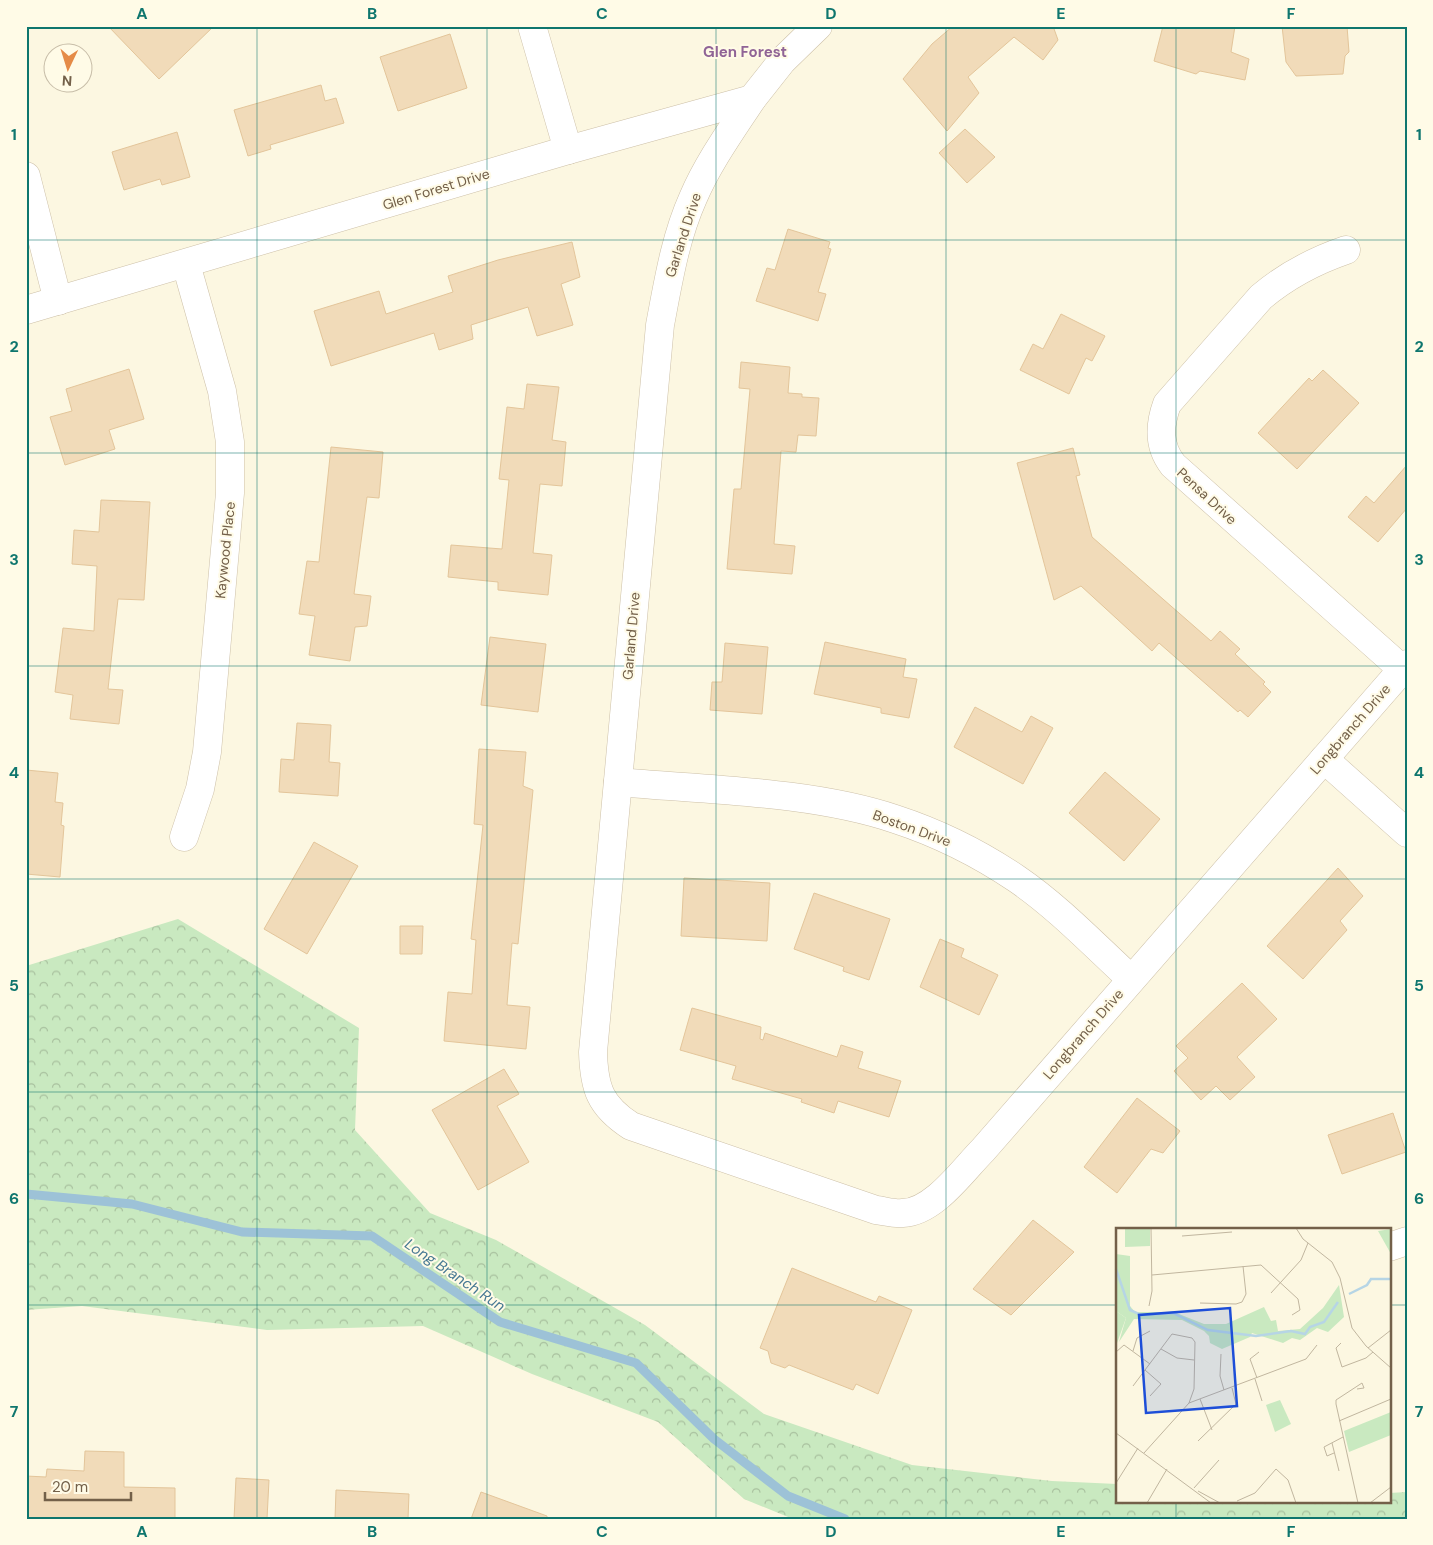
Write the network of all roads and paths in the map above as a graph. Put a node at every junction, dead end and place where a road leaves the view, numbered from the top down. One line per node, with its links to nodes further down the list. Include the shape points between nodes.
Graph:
1 (532, 26): 4 (street)
2 (818, 26): 3 (street, via 782,62)
3 (752, 99): 4 (street, Glen Forest Drive); 12 (street, Garland Drive, via 724,140 693,199 670,272 660,325)
4 (568, 150): 7 (street, Glen Forest Drive)
5 (26, 176): 8 (street)
6 (1346, 250): 10 (street, Pensa Drive, via 1314,261 1262,297 1166,404 1160,437 1173,465)
7 (186, 264): 8 (street, Glen Forest Drive); 14 (street, Kaywood Place, via 222,391 230,442 230,493 207,752 200,789)
8 (58, 301): 9 (street, Glen Forest Drive)
9 (26, 310)
10 (1405, 666): 11 (street, Longbranch Drive)
11 (1324, 760): 13 (street); 15 (street, Longbranch Drive)
12 (618, 782): 15 (street, Boston Drive, via 798,798 843,805 895,819 984,858 1018,880); 16 (street, Garland Drive, via 593,1052 594,1076 599,1095 615,1116 631,1126)
13 (1407, 833)
14 (184, 837)
15 (1131, 979): 16 (street, Longbranch Drive, via 983,1150 933,1202 917,1210 904,1213 876,1210)
16 (680, 1143)
17 (1407, 1241): 18 (street)
18 (1390, 1247)

